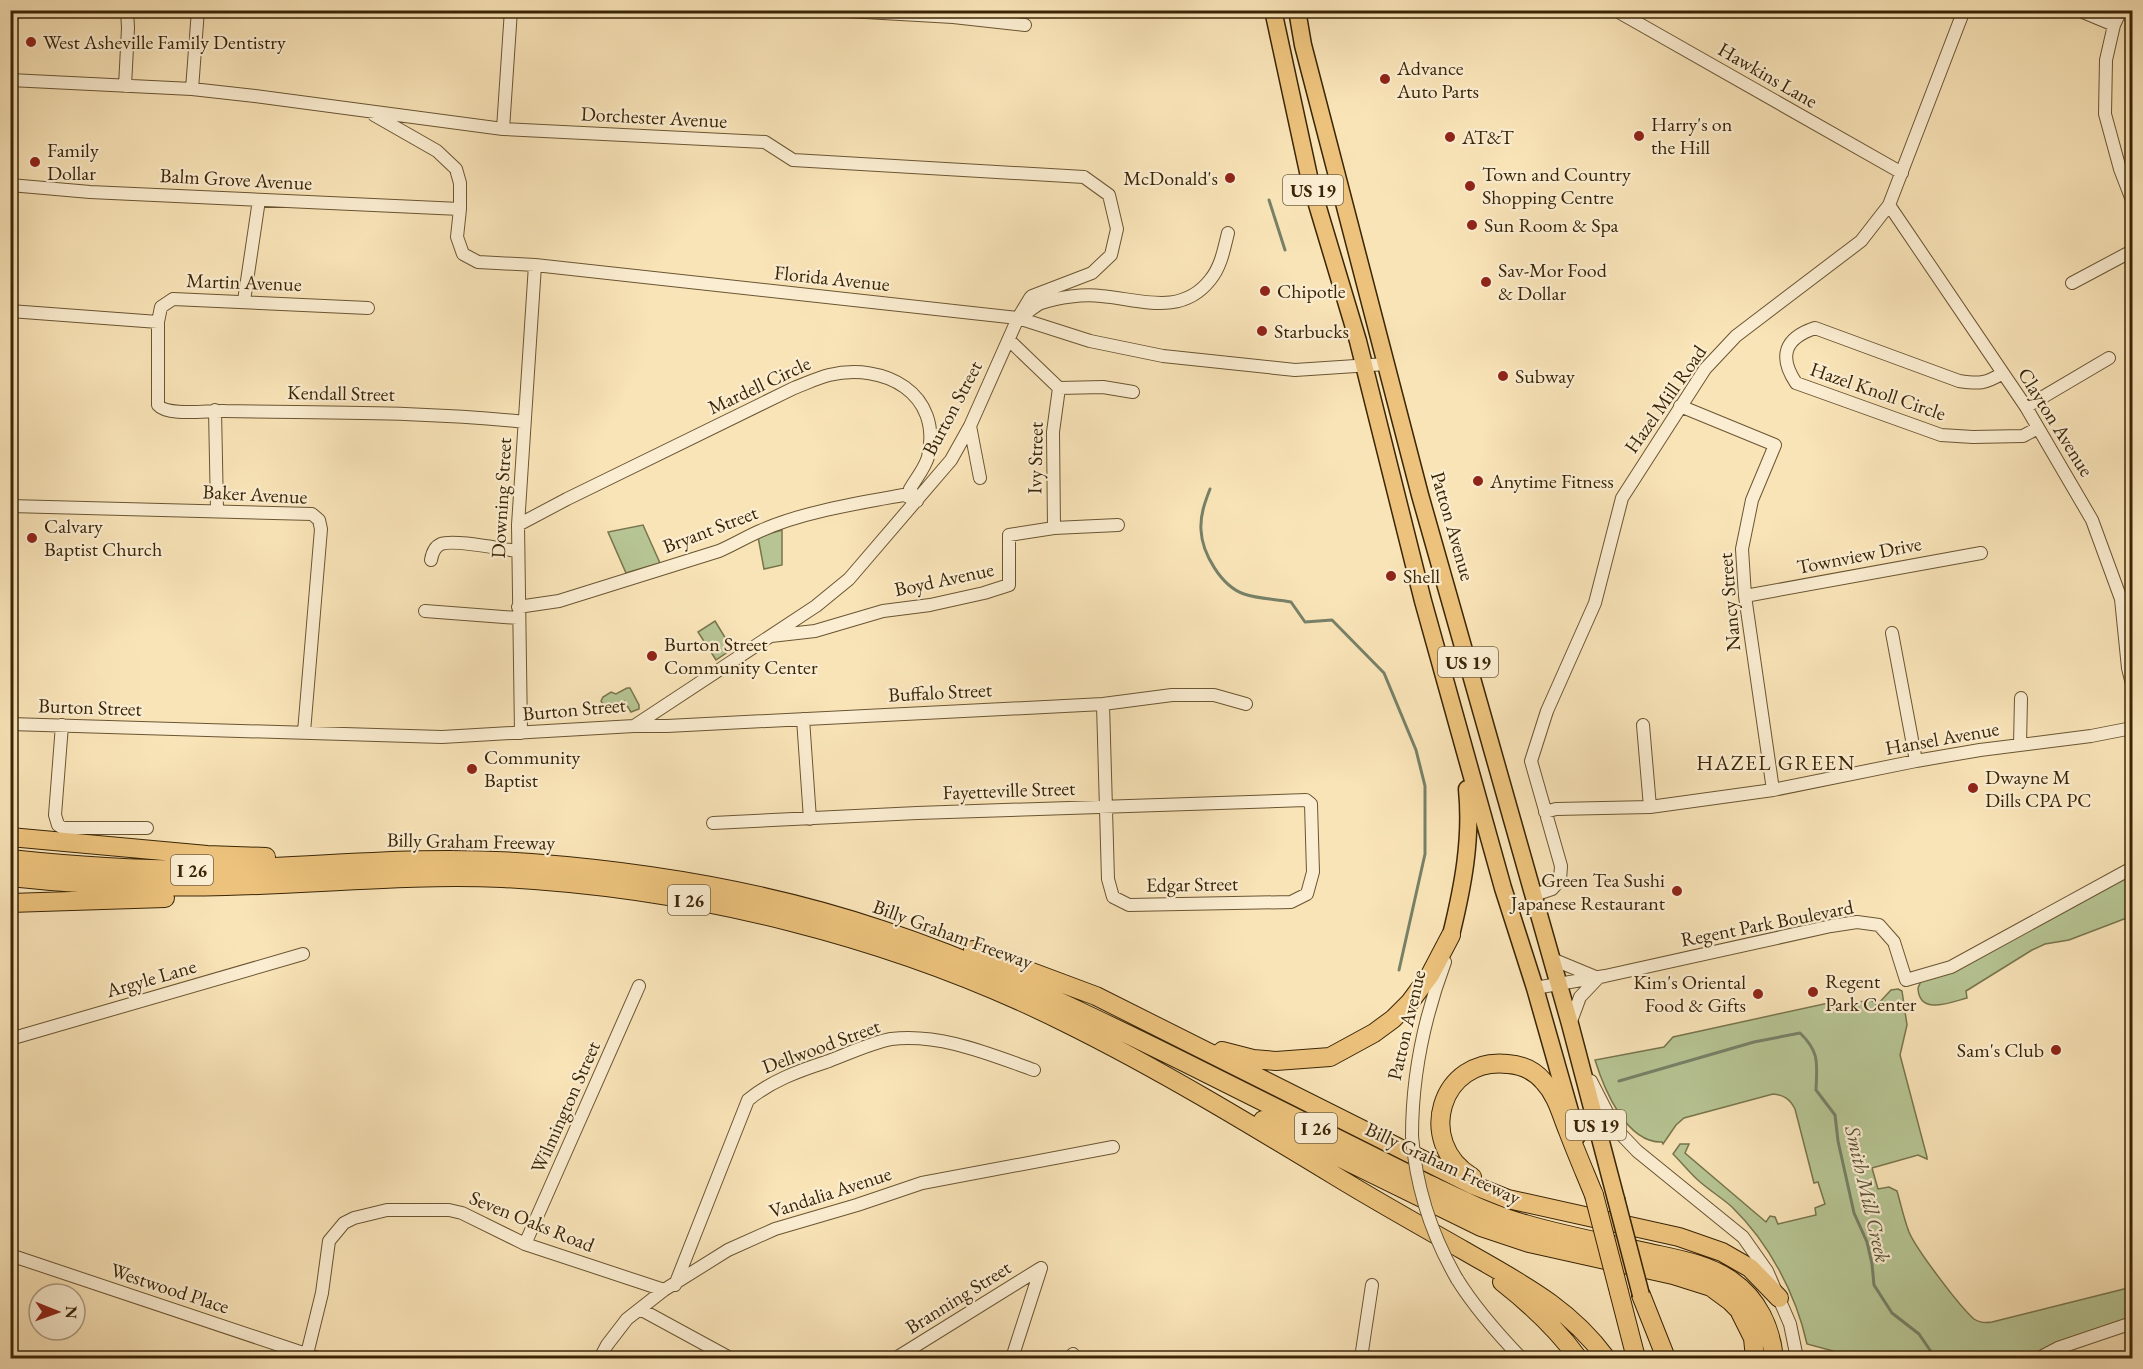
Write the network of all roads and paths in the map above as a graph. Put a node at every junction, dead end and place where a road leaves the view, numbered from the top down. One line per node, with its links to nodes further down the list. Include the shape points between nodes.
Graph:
1 (16, 10): 13 (street)
2 (127, 10): 17 (street)
3 (198, 10): 18 (street)
4 (511, 10): 20 (street)
5 (830, 10): 12 (street)
6 (1273, 10): 39 (main road, Patton Avenue / US 19, via 1310,181)
7 (1297, 10): 38 (main road, Patton Avenue / US 19)
8 (1615, 10): 21 (street, Hawkins Lane)
9 (1964, 10): 21 (street, Hazel Mill Road)
10 (2078, 10): 15 (street)
11 (2121, 10): 15 (street)
12 (953, 14): 14 (street)
13 (10, 20)
14 (1025, 25)
15 (2114, 25): 24 (street, via 2106,60 2105,114)
16 (10, 80): 17 (street, Dorchester Avenue)
17 (125, 86): 18 (street, Dorchester Avenue)
18 (192, 89): 19 (street, Dorchester Avenue)
19 (368, 111): 20 (street, Dorchester Avenue); 26 (street, Florida Avenue, via 437,151 456,169)
20 (503, 129): 34 (street, Dorchester Avenue, via 765,142 793,160 1084,177 1109,195 1117,229 1111,255 1092,273 1032,296)
21 (1902, 173): 25 (street, Hazel Mill Road)
22 (10, 185): 23 (street, Balm Grove Avenue)
23 (259, 200): 26 (street, Balm Grove Avenue); 31 (street)
24 (2133, 200)
25 (1889, 205): 40 (street, Clayton Avenue); 43 (street, Hazel Mill Road, via 1861,241 1736,336 1705,369)
26 (460, 209): 29 (street, Florida Avenue, via 457,237 463,254 478,262)
27 (1228, 233): 34 (street, via 1210,280 1177,303 1071,297 1040,303)
28 (2133, 251): 30 (street)
29 (535, 265): 34 (street, Florida Avenue); 46 (street, Downing Street)
30 (2072, 283)
31 (244, 301): 32 (street, Martin Avenue); 35 (street, Martin Avenue, via 173,299 161,307)
32 (368, 308)
33 (10, 311): 35 (street)
34 (1018, 318): 36 (street, Burton Street); 39 (street, Florida Avenue, via 1090,341 1163,356 1295,370)
35 (158, 322): 45 (street, Kendall Street, via 158,405 169,412)
36 (1009, 340): 41 (street); 47 (street, Burton Street)
37 (2109, 358): 44 (street)
38 (1386, 364): 39 (street, Florida Avenue); 92 (main road, Patton Avenue / US 19)
39 (1363, 367): 77 (main road, Patton Avenue / US 19)
40 (2003, 373): 44 (street, Clayton Avenue); 48 (street, Hazel Knoll Circle, via 1979,384 1959,381 1815,328 1801,333 1787,346 1789,372 1796,383 1941,435 2023,436)
41 (1059, 388): 42 (street, via 1103,387); 55 (street, Ivy Street, via 1053,432)
42 (1133, 392)
43 (1680, 406): 59 (street, Nancy Street, via 1775,444 1752,500 1742,549); 82 (street, Hazel Mill Road, via 1622,498 1595,603 1547,711 1531,762)
44 (2026, 407): 48 (street, Clayton Avenue)
45 (215, 410): 46 (street, Kendall Street, via 444,415); 52 (street)
46 (524, 422): 53 (street, Downing Street)
47 (970, 426): 49 (street); 50 (street, Burton Street, via 951,460)
48 (2038, 428): 64 (street, Clayton Avenue, via 2092,520 2121,599)
49 (980, 478)
50 (917, 501): 53 (street, Mardell Circle, via 910,489 927,458 930,430 926,411 916,396 887,376 859,372 828,375 794,388); 61 (street, Bryant Street, via 904,495 801,517 760,530 719,551); 63 (street, Burton Street, via 849,579 816,606)
51 (10, 506): 52 (street, Baker Avenue)
52 (217, 510): 74 (street, Baker Avenue, via 312,514 319,520)
53 (518, 525): 56 (street, Downing Street)
54 (1118, 525): 55 (street, Boyd Avenue)
55 (1054, 528): 63 (street, Boyd Avenue, via 1009,535 1009,585 930,605 883,611 815,631)
56 (517, 551): 58 (street, via 441,544); 61 (street, Downing Street)
57 (1982, 553): 59 (street, Townview Drive)
58 (431, 560)
59 (1744, 596): 79 (street, Nancy Street)
60 (425, 611): 61 (street, Bryant Street)
61 (518, 613): 75 (street, Downing Street)
62 (1892, 633): 78 (street)
63 (767, 636): 72 (street, Burton Street)
64 (2133, 684)
65 (2020, 698): 76 (street)
66 (1103, 704): 67 (street, Buffalo Street, via 1172,695 1214,695); 68 (street, Buffalo Street); 80 (street)
67 (1246, 704)
68 (803, 719): 72 (street, Buffalo Street); 83 (street)
69 (10, 724): 70 (street, Burton Street)
70 (62, 725): 74 (street, Burton Street); 85 (street, via 57,825)
71 (1643, 725): 81 (street)
72 (634, 726): 75 (street, Burton Street)
73 (2133, 728): 76 (street, Hansel Avenue)
74 (304, 732): 75 (street, Burton Street, via 442,737)
75 (521, 734)
76 (2020, 745): 78 (street, Hansel Avenue)
77 (1463, 746): 96 (main road, Patton Avenue, via 1469,806 1467,862); 102 (main road, Patton Avenue / US 19)
78 (1916, 761): 79 (street, Hansel Avenue)
79 (1773, 790): 81 (street, Hansel Avenue)
80 (1107, 807): 83 (street, Fayetteville Street); 93 (street, Edgar Street, via 1108,879 1113,897 1129,905); 93 (street, Fayetteville Street, via 1306,800 1311,804 1313,872 1306,894)
81 (1650, 807): 82 (street, Hansel Avenue)
82 (1545, 812): 92 (street, Hazel Mill Road, via 1561,866 1560,880 1552,889)
83 (810, 819): 84 (street, Fayetteville Street)
84 (714, 823)
85 (147, 828)
86 (10, 837): 88 (highway, via 218,855 360,855)
87 (10, 860): 88 (highway, Billy Graham Freeway / I 26, via 174,870)
88 (375, 861): 95 (highway, Billy Graham Freeway / I 26, via 527,862 582,867 718,888)
89 (2133, 868): 99 (street, Regent Park Boulevard, via 1951,967 1906,980 1894,942 1879,925 1857,922)
90 (10, 877): 91 (highway, Billy Graham Freeway / I 26, via 172,888)
91 (360, 879): 94 (highway, via 350,885 294,890); 108 (highway, Billy Graham Freeway / I 26, via 501,878 571,883 713,904 784,920 863,942 1004,995 1065,1023)
92 (1534, 894): 98 (main road, Patton Avenue / US 19)
93 (1292, 902)
94 (10, 903)
95 (824, 913): 104 (highway, via 849,911 945,940 1096,996); 134 (highway, Billy Graham Freeway / I 26, via 880,929 1016,980 1484,1210 1718,1273 1742,1288 1759,1309)
96 (1451, 935): 104 (highway, via 1410,1002 1374,1033 1330,1057 1253,1059); 127 (street, Patton Avenue, bridge, via 1419,1055 1412,1136 1416,1172 1437,1241 1457,1279)
97 (303, 954): 105 (street, Argyle Lane)
98 (1552, 959): 99 (street); 100 (main road, Patton Avenue / US 19)
99 (1598, 978): 100 (street, Regent Park Boulevard); 103 (street, via 1580,997)
100 (1559, 985): 102 (street, Regent Park Boulevard); 103 (main road, Patton Avenue / US 19)
101 (639, 986): 112 (street, Wilmington Street)
102 (1535, 988): 110 (main road, Patton Avenue / US 19)
103 (1570, 1024): 106 (main road, Patton Avenue / US 19)
104 (1165, 1031): 111 (highway, via 1473,1185)
105 (10, 1039)
106 (1577, 1051): 117 (main road, Patton Avenue / US 19, bridge); 118 (street, Patton Avenue, via 1615,1128 1636,1151 1743,1237 1767,1271)
107 (1034, 1070): 116 (street, Dellwood Street, via 965,1046 927,1039 890,1039 794,1072 760,1089 748,1100)
108 (1212, 1102): 114 (highway, Billy Graham Freeway / I 26); 133 (highway, via 1225,1101 1481,1227 1528,1243 1711,1287 1739,1310 1753,1338)
109 (1113, 1147): 116 (street, Vandalia Avenue, via 922,1183 776,1229 728,1250)
110 (1594, 1195): 111 (highway, via 1558,1104 1545,1082 1523,1067 1506,1063 1479,1066 1460,1078 1446,1095 1440,1115 1441,1136 1448,1154 1463,1172); 130 (highway, Patton Avenue / US 19, bridge)
111 (1522, 1202): 118 (highway, via 1679,1237 1722,1252 1750,1268)
112 (525, 1244): 116 (street, Seven Oaks Road); 121 (street, Seven Oaks Road, via 449,1210 387,1210 344,1223 329,1241)
113 (10, 1256): 121 (street, Westwood Place)
114 (1482, 1261): 128 (highway, via 1489,1272 1545,1321); 129 (highway, Billy Graham Freeway / I 26, via 1538,1292 1581,1327)
115 (1372, 1286): 126 (street)
116 (670, 1287): 119 (street, Vandalia Avenue)
117 (1641, 1295): 131 (highway, Patton Avenue / US 19); 132 (highway)
118 (1779, 1298): 135 (street, Patton Avenue, via 1790,1324)
119 (640, 1309): 122 (street, Vandalia Avenue, via 617,1331); 123 (street)
120 (2133, 1323): 136 (street, via 2058,1348)
121 (312, 1356)
122 (600, 1359)
123 (730, 1359)
124 (896, 1359): 125 (street, Branning Street, via 1041,1268)
125 (1012, 1359)
126 (1360, 1359)
127 (1521, 1359)
128 (1578, 1359)
129 (1606, 1359)
130 (1636, 1359)
131 (1656, 1359)
132 (1666, 1359)
133 (1755, 1359)
134 (1774, 1359)
135 (1797, 1359)
136 (2038, 1359)

